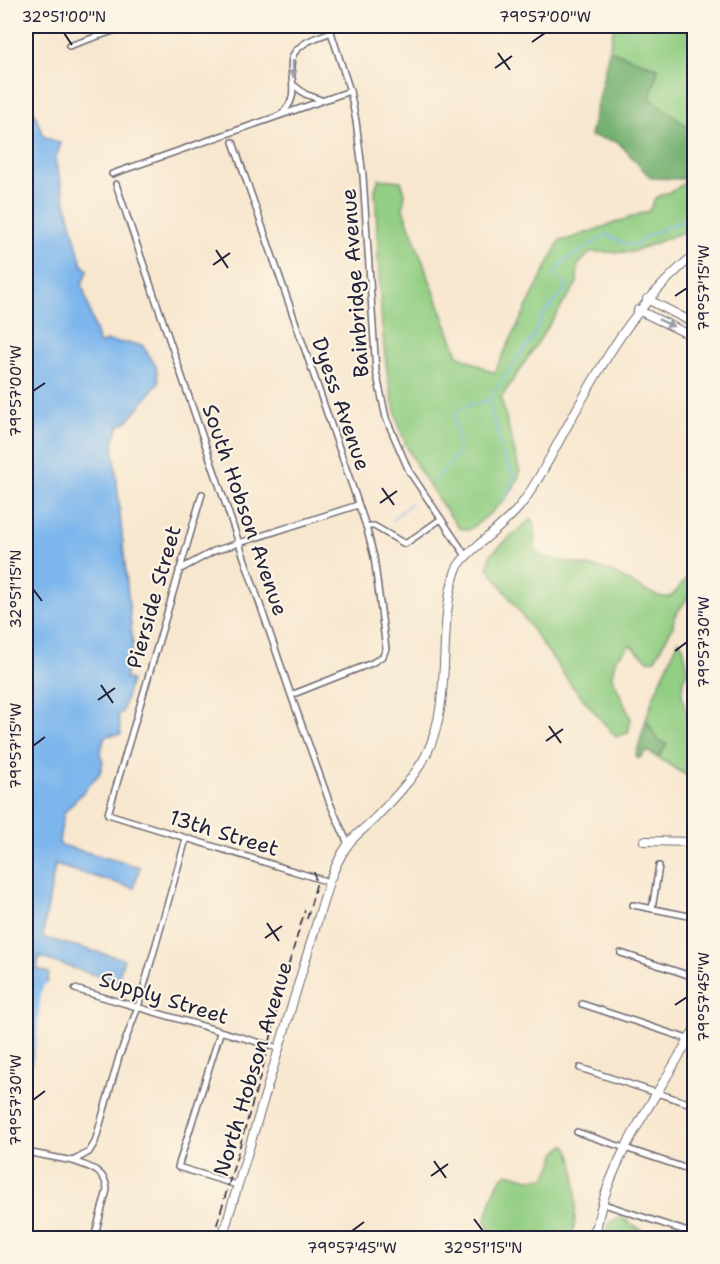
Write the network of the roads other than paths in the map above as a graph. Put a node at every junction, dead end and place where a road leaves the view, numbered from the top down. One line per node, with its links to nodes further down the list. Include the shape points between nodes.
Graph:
1 (128, 26): 4 (street)
2 (329, 26): 3 (street, Bainbridge Avenue)
3 (332, 32): 5 (street, one-way to 5, via 299,46 291,63); 6 (street, Bainbridge Avenue)
4 (69, 46)
5 (295, 86): 7 (street); 8 (street, via 289,106)
6 (350, 91): 7 (street); 19 (street, Bainbridge Avenue, via 363,176 375,370 386,418 401,454)
7 (323, 100): 8 (street)
8 (280, 115): 10 (street)
9 (233, 142): 18 (street, Dyess Avenue)
10 (112, 174)
11 (116, 184): 21 (street, South Hobson Avenue)
12 (694, 255): 13 (street)
13 (647, 299): 14 (street); 15 (street)
14 (638, 310): 16 (street, one-way to 16); 22 (street, via 613,344 526,499 502,527)
15 (694, 323)
16 (694, 337)
17 (202, 494): 23 (street, Pierside Street)
18 (358, 504): 20 (street, Dyess Avenue); 21 (street)
19 (441, 519): 20 (street, via 405,544 374,526); 22 (street, Bainbridge Avenue)
20 (366, 526): 24 (street, Dyess Avenue, via 386,648 383,656)
21 (239, 543): 23 (street, via 199,558); 24 (street, South Hobson Avenue)
22 (466, 556): 29 (street, North Hobson Avenue, via 457,568 448,607 434,736 426,755 377,816)
23 (178, 571): 25 (street, Pierside Street)
24 (291, 694): 29 (street, South Hobson Avenue)
25 (108, 814): 26 (street, 13th Street)
26 (186, 839): 31 (street, 13th Street); 39 (street)
27 (644, 841): 28 (street)
28 (694, 842)
29 (348, 844): 31 (street, North Hobson Avenue)
30 (659, 866): 33 (street)
31 (329, 882): 43 (street, North Hobson Avenue)
32 (633, 905): 33 (street)
33 (652, 909): 34 (street)
34 (694, 917)
35 (621, 953): 36 (street)
36 (694, 977)
37 (75, 989): 39 (street, Supply Street)
38 (582, 1004): 42 (street)
39 (138, 1007): 41 (street, Supply Street); 50 (street, via 95,1142 89,1152)
40 (694, 1030): 42 (street)
41 (220, 1033): 43 (street, Supply Street); 52 (street, via 178,1167)
42 (692, 1040): 45 (street)
43 (278, 1048): 52 (street, North Hobson Avenue)
44 (580, 1068): 45 (street)
45 (657, 1093): 46 (street); 48 (street)
46 (694, 1106)
47 (577, 1132): 48 (street)
48 (625, 1148): 51 (street); 53 (street)
49 (27, 1152): 50 (street)
50 (73, 1161): 56 (street, via 98,1171 107,1182)
51 (694, 1171)
52 (237, 1185): 57 (street, North Hobson Avenue)
53 (604, 1204): 54 (street); 55 (street)
54 (597, 1227): 58 (street); 59 (street)
55 (694, 1234)
56 (94, 1239)
57 (222, 1239)
58 (586, 1239)
59 (596, 1239)

